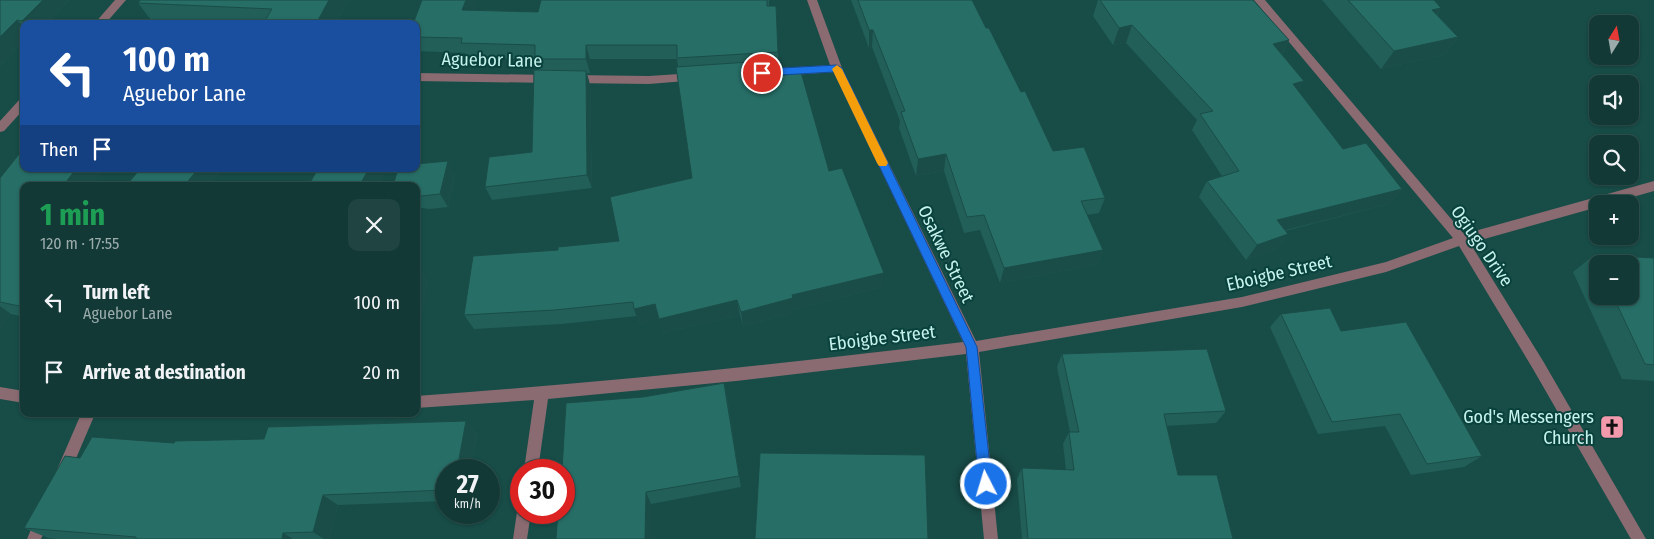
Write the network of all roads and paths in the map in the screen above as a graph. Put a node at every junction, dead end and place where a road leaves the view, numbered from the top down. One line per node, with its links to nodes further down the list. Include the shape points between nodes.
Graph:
1 (122, 0): 4 (street)
2 (812, 0): 5 (street, Osakwe Street)
3 (1259, 0): 12 (street, Ogiugo Drive)
4 (102, 20)
5 (837, 68): 6 (street); 13 (street, Osakwe Street)
6 (748, 74)
7 (708, 76): 8 (street, Aguebor Lane, via 649,80)
8 (420, 77)
9 (20, 106): 10 (street)
10 (0, 128)
11 (1654, 186): 12 (street, Eboigbe Street)
12 (1462, 240): 13 (street, Eboigbe Street, via 1386,267 1242,302); 26 (street, Ogiugo Drive)
13 (972, 347): 15 (street, Eboigbe Street, via 736,375); 25 (street, Osakwe Street)
14 (0, 393): 16 (street)
15 (542, 393): 17 (street, Eboigbe Street); 19 (street)
16 (20, 396)
17 (420, 402)
18 (87, 417): 20 (street)
19 (533, 459)
20 (57, 485)
21 (49, 503): 23 (street)
22 (522, 524): 24 (street)
23 (34, 539)
24 (520, 539)
25 (991, 539)
26 (1639, 539)

